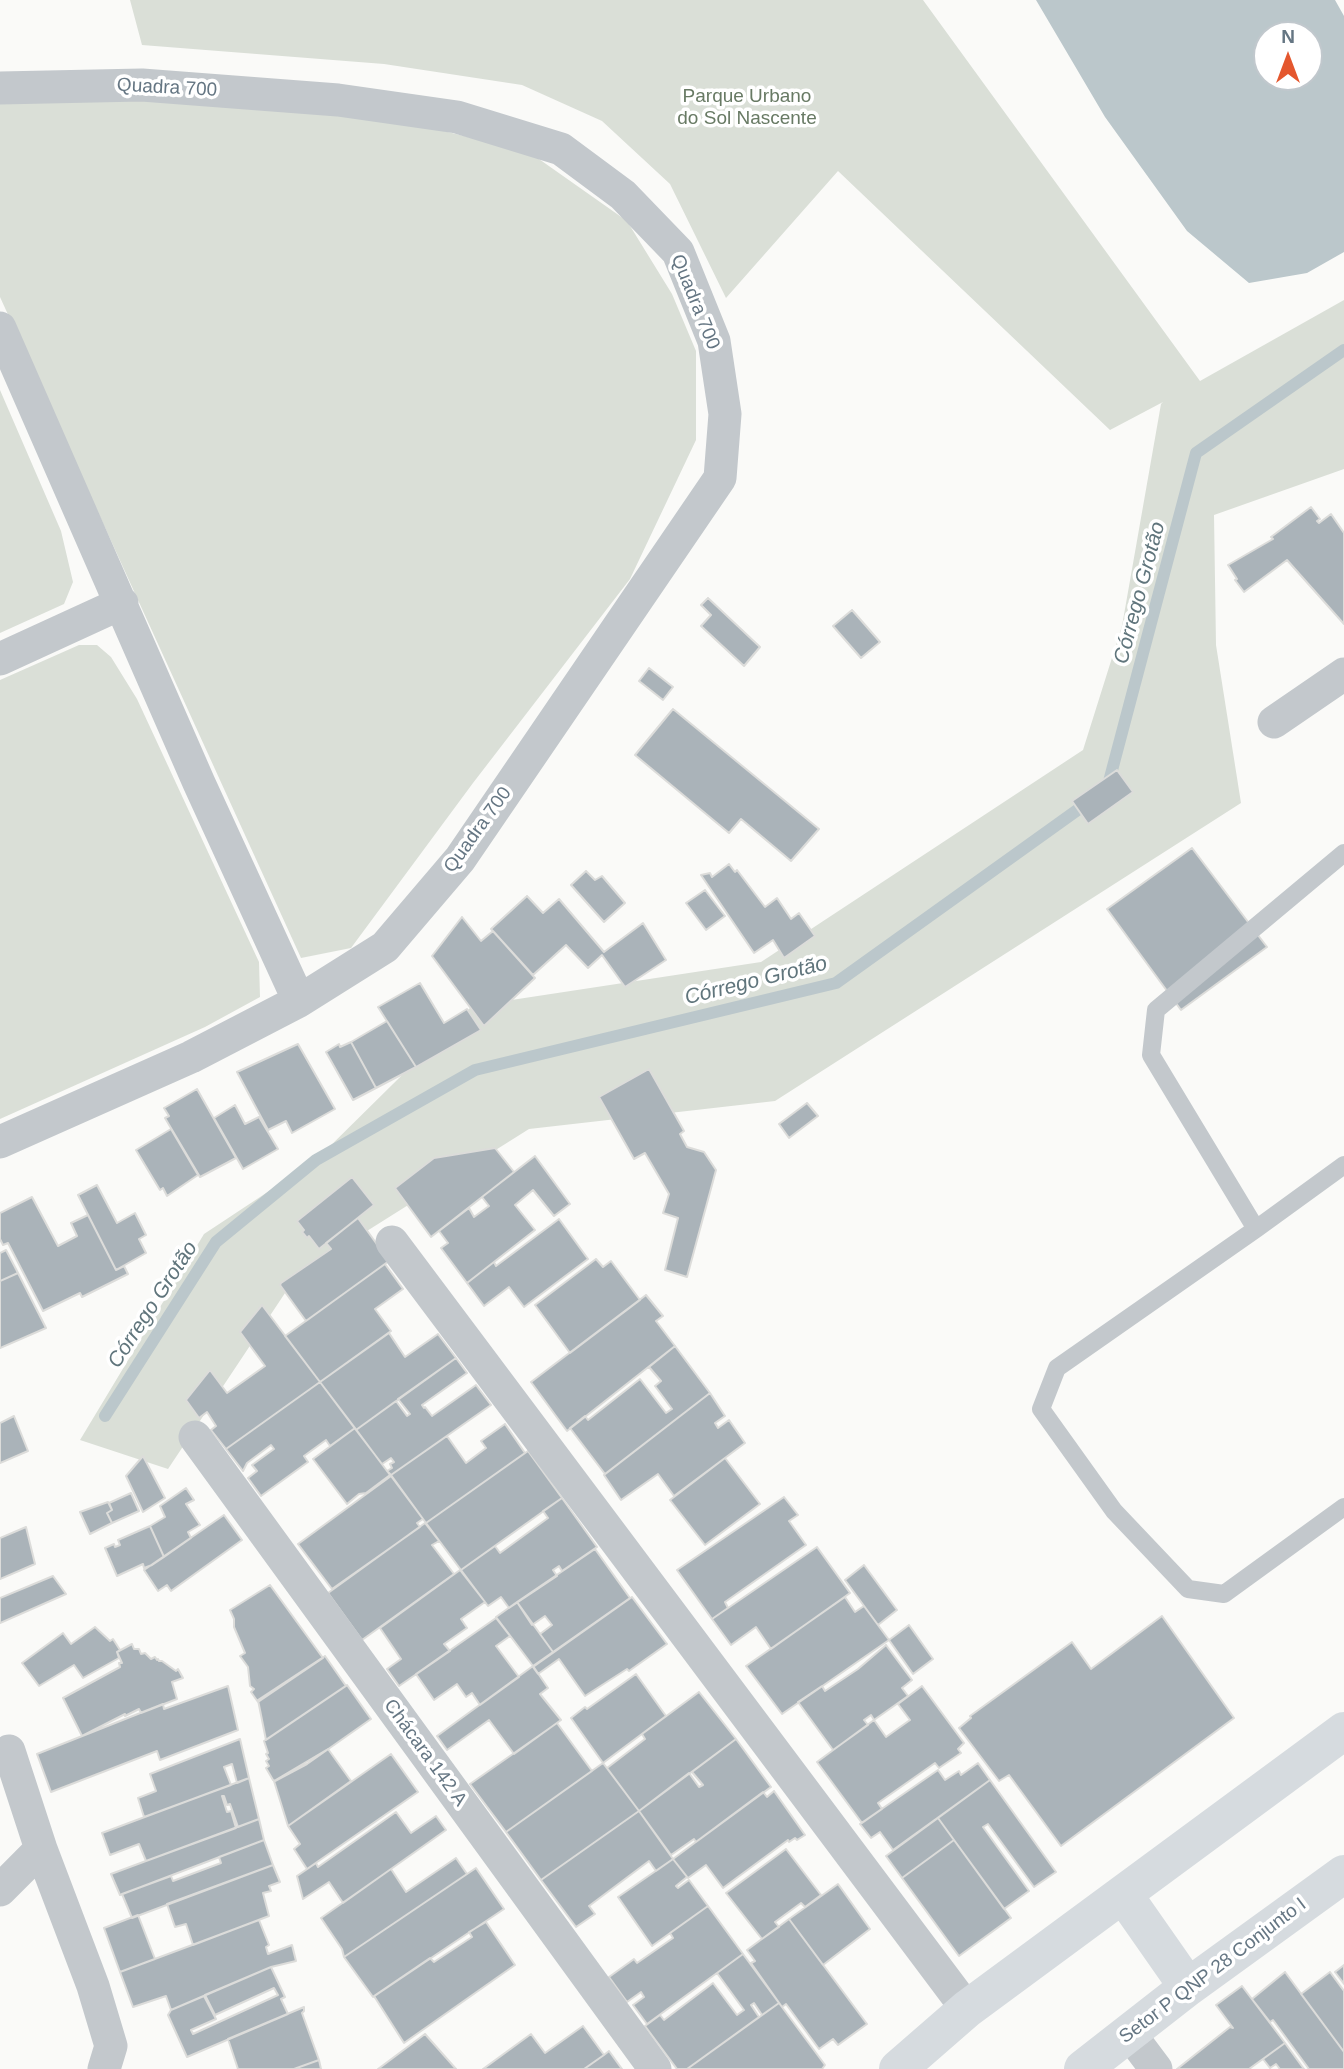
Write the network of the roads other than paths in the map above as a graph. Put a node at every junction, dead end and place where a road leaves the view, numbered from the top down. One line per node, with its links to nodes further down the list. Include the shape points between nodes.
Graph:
1 (0, 88): 8 (street, Quadra 700, via 142,85 338,100 457,117 561,149 623,195 678,252 714,341 725,414 720,478 460,859 386,947)
2 (0, 328): 3 (street)
3 (122, 603): 4 (street); 8 (street)
4 (0, 659)
5 (1344, 674): 6 (street)
6 (1274, 722)
7 (1344, 853): 11 (lane, via 1156,1010 1151,1055)
8 (299, 1001): 9 (street, Quadra 700, via 191,1057)
9 (0, 1142)
10 (1344, 1165): 11 (lane)
11 (1256, 1229): 14 (lane, via 1057,1368 1041,1409 1114,1511 1188,1589 1224,1594)
12 (393, 1241): 22 (street)
13 (195, 1437): 25 (street, Chácara 142 A)
14 (1344, 1507)
15 (1344, 1731): 20 (street)
16 (9, 1751): 17 (street)
17 (41, 1849): 19 (street); 24 (street, via 111,2046)
18 (1344, 1874): 21 (street, Setor P QNP 28 Conjunto I)
19 (0, 1890)
20 (1123, 1894): 21 (street); 22 (street)
21 (1188, 1987): 23 (street, Setor P QNP 28 Conjunto I)
22 (967, 2009): 26 (street)
23 (1129, 2033): 27 (street, Setor P QNP 28 Conjunto I); 28 (street)
24 (104, 2069)
25 (655, 2069)
26 (898, 2069)
27 (1083, 2069)
28 (1156, 2069)

